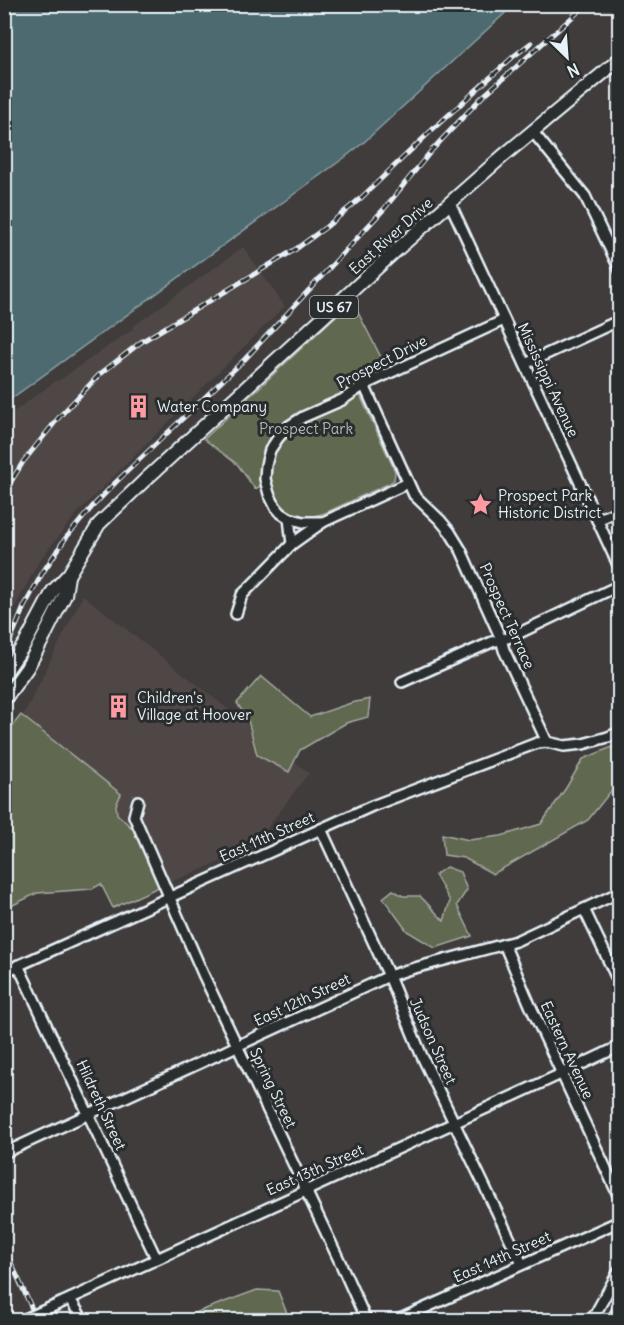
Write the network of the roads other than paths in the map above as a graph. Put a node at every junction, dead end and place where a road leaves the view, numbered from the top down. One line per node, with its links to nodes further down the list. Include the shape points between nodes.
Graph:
1 (620, 59): 2 (main road, East River Drive / US 67)
2 (533, 132): 3 (main road, East River Drive / US 67); 4 (street, via 585,196)
3 (450, 203): 5 (street, Mississippi Avenue); 16 (main road, East River Drive / US 67, via 99,524)
4 (620, 270)
5 (504, 320): 7 (street, Mississippi Avenue); 8 (street, Prospect Drive)
6 (620, 320): 7 (street)
7 (525, 364): 12 (street, Mississippi Avenue)
8 (364, 385): 9 (street, Prospect Terrace); 11 (street, Prospect Drive, via 289,426 270,450 265,479 269,494 275,506)
9 (408, 483): 13 (street); 19 (street, Prospect Terrace, via 461,550)
10 (620, 510): 12 (street)
11 (289, 518): 13 (street); 14 (street)
12 (597, 520): 15 (street, Mississippi Avenue)
13 (323, 522): 14 (street)
14 (292, 544): 18 (street, via 242,595)
15 (620, 569)
16 (69, 574): 20 (main road, East River Drive / US 67, via 53,591); 22 (main road, East River Drive / US 67, via 65,595 44,638)
17 (620, 585): 19 (street)
18 (236, 614)
19 (501, 639): 21 (street); 24 (street, Prospect Terrace)
20 (4, 674)
21 (402, 682)
22 (4, 700)
23 (620, 732): 24 (street, via 580,744)
24 (547, 742): 26 (street, East 11th Street, via 372,806)
25 (138, 801): 28 (street, Spring Street, via 134,816)
26 (321, 829): 28 (street, East 11th Street); 33 (street, Judson Street)
27 (620, 892): 29 (street, East 12th Street)
28 (170, 897): 31 (street, East 11th Street); 36 (street, Spring Street)
29 (584, 909): 30 (street, East 12th Street); 34 (street)
30 (504, 945): 33 (street, East 12th Street); 37 (street, Eastern Avenue)
31 (18, 965): 32 (street, East 11th Street); 38 (street, Hildreth Street)
32 (4, 972)
33 (389, 976): 36 (street, East 12th Street); 39 (street, Judson Street)
34 (620, 985)
35 (620, 1046): 37 (street, East 13th Street)
36 (236, 1047): 38 (street, East 12th Street); 41 (street, Spring Street)
37 (561, 1074): 39 (street, East 13th Street); 42 (street, Eastern Avenue)
38 (88, 1114): 40 (street, East 12th Street); 44 (street, Hildreth Street)
39 (454, 1123): 41 (street, East 13th Street); 45 (street, Judson Street)
40 (4, 1153)
41 (306, 1191): 44 (street, East 13th Street); 53 (street, Spring Street)
42 (620, 1199)
43 (620, 1221): 45 (street, East 14th Street)
44 (156, 1258): 47 (street, East 13th Street)
45 (522, 1264): 54 (street, East 14th Street)
46 (620, 1269): 55 (street)
47 (66, 1301): 51 (street, East 13th Street, bridge); 52 (street)
48 (620, 1307): 56 (street)
49 (4, 1311): 50 (street)
50 (9, 1320)
51 (23, 1320)
52 (83, 1320)
53 (366, 1320)
54 (398, 1320)
55 (592, 1320)
56 (612, 1320)

